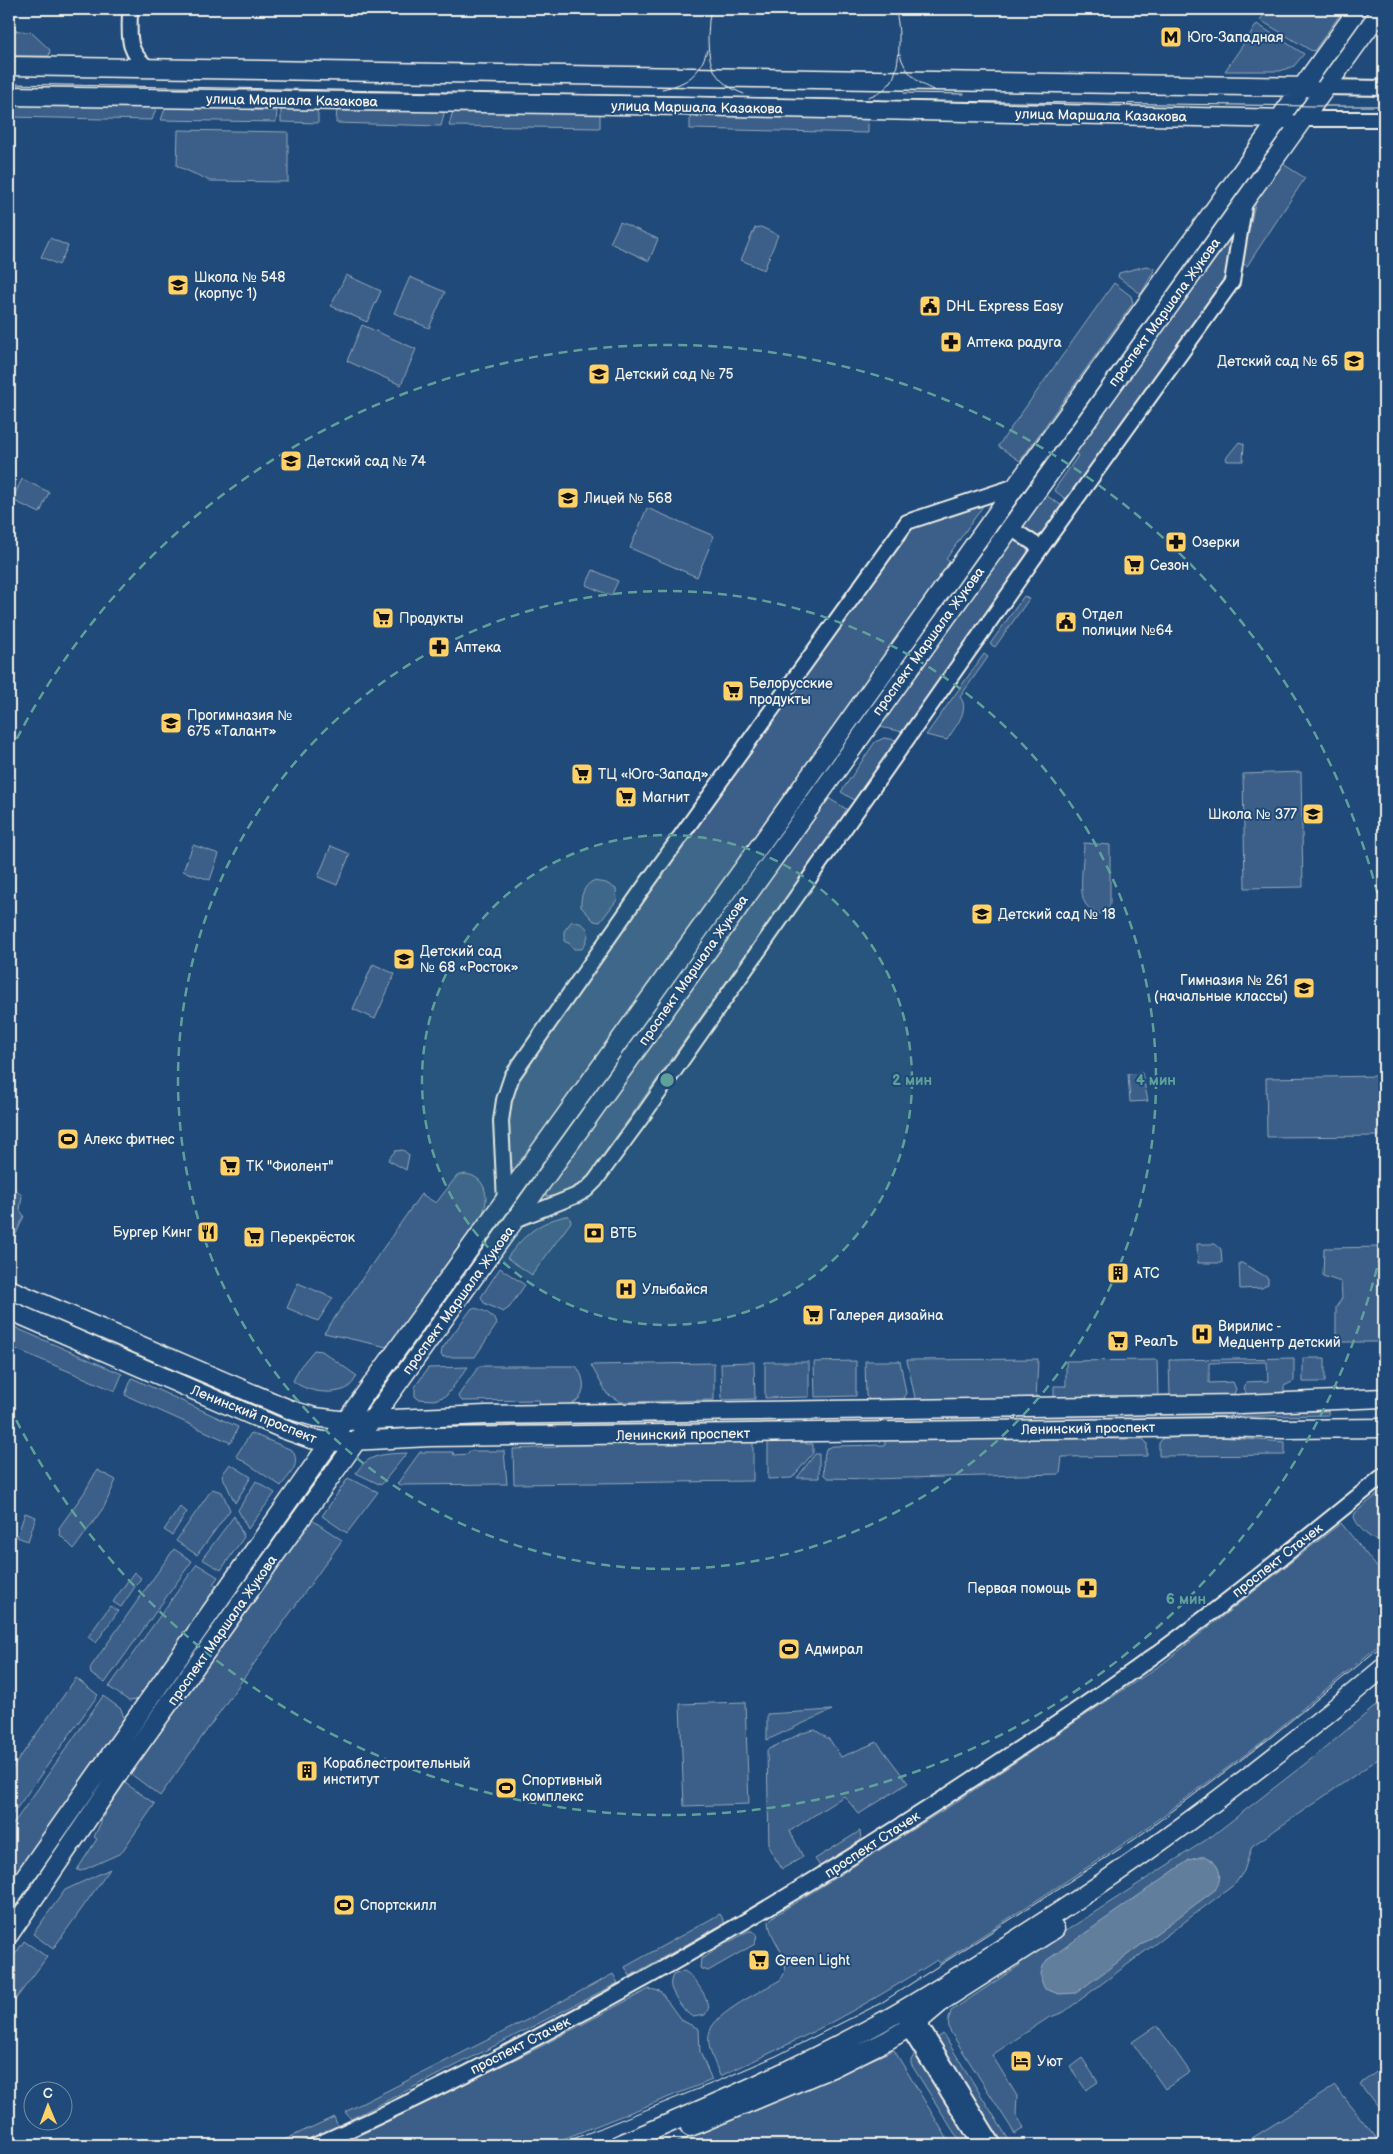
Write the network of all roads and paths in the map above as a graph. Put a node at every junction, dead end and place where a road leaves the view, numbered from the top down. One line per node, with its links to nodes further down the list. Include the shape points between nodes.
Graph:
1 (130, 9): 4 (street)
2 (1358, 9): 8 (main road, проспект Маршала Жукова)
3 (1382, 9): 9 (main road, проспект Маршала Жукова)
4 (130, 40): 6 (street, via 123,55); 7 (street, via 135,56)
5 (9, 66): 6 (main road)
6 (111, 67): 7 (main road)
7 (149, 68): 8 (main road)
8 (1302, 87): 9 (main road); 12 (main road, проспект Маршала Жукова)
9 (1325, 87): 10 (street); 13 (main road, проспект Маршала Жукова)
10 (1384, 88)
11 (9, 96): 12 (main road, улица Маршала Казакова)
12 (1279, 118): 13 (main road, улица Маршала Казакова); 16 (main road, проспект Маршала Жукова)
13 (1304, 119): 14 (street, улица Маршала Казакова); 15 (main road, проспект Маршала Жукова)
14 (1384, 119)
15 (1246, 198): 17 (main road, проспект Маршала Жукова); 18 (street, via 1232,282)
16 (1016, 486): 19 (main road, проспект Маршала Жукова); 19 (street, via 907,522 648,882 512,1076 501,1121)
17 (1009, 527): 18 (street); 20 (main road, проспект Маршала Жукова)
18 (1041, 548): 20 (street, via 595,1182 575,1196)
19 (505, 1202): 25 (main road, проспект Маршала Жукова)
20 (515, 1220): 24 (main road, проспект Маршала Жукова)
21 (9, 1289): 25 (main road, Ленинский проспект, via 291,1410 315,1418)
22 (9, 1310): 28 (main road, Ленинский проспект, via 283,1429)
23 (1384, 1398): 24 (main road, Ленинский проспект, via 1240,1404)
24 (372, 1418): 25 (main road, Ленинский проспект); 27 (main road, проспект Маршала Жукова)
25 (347, 1421): 28 (main road, проспект Маршала Жукова)
26 (1384, 1428): 27 (main road, Ленинский проспект, via 1150,1427 430,1437)
27 (356, 1441): 28 (main road, Ленинский проспект); 33 (main road, проспект Маршала Жукова, via 120,1772)
28 (331, 1442): 32 (main road, проспект Маршала Жукова)
29 (1384, 1474): 36 (street, проспект Стачек, via 1170,1644 1052,1726 822,1876 689,1955 565,2023)
30 (1384, 1667): 34 (main road, via 1256,1772 1160,1842 1067,1908)
31 (1384, 1683): 35 (main road, via 1280,1767 1162,1855 944,2000)
32 (9, 1899)
33 (9, 1935)
34 (903, 2010): 35 (street); 37 (main road, via 785,2072)
35 (913, 2025): 38 (main road, via 832,2068); 39 (street); 40 (street)
36 (316, 2145)
37 (618, 2145)
38 (646, 2145)
39 (981, 2145)
40 (994, 2145)

